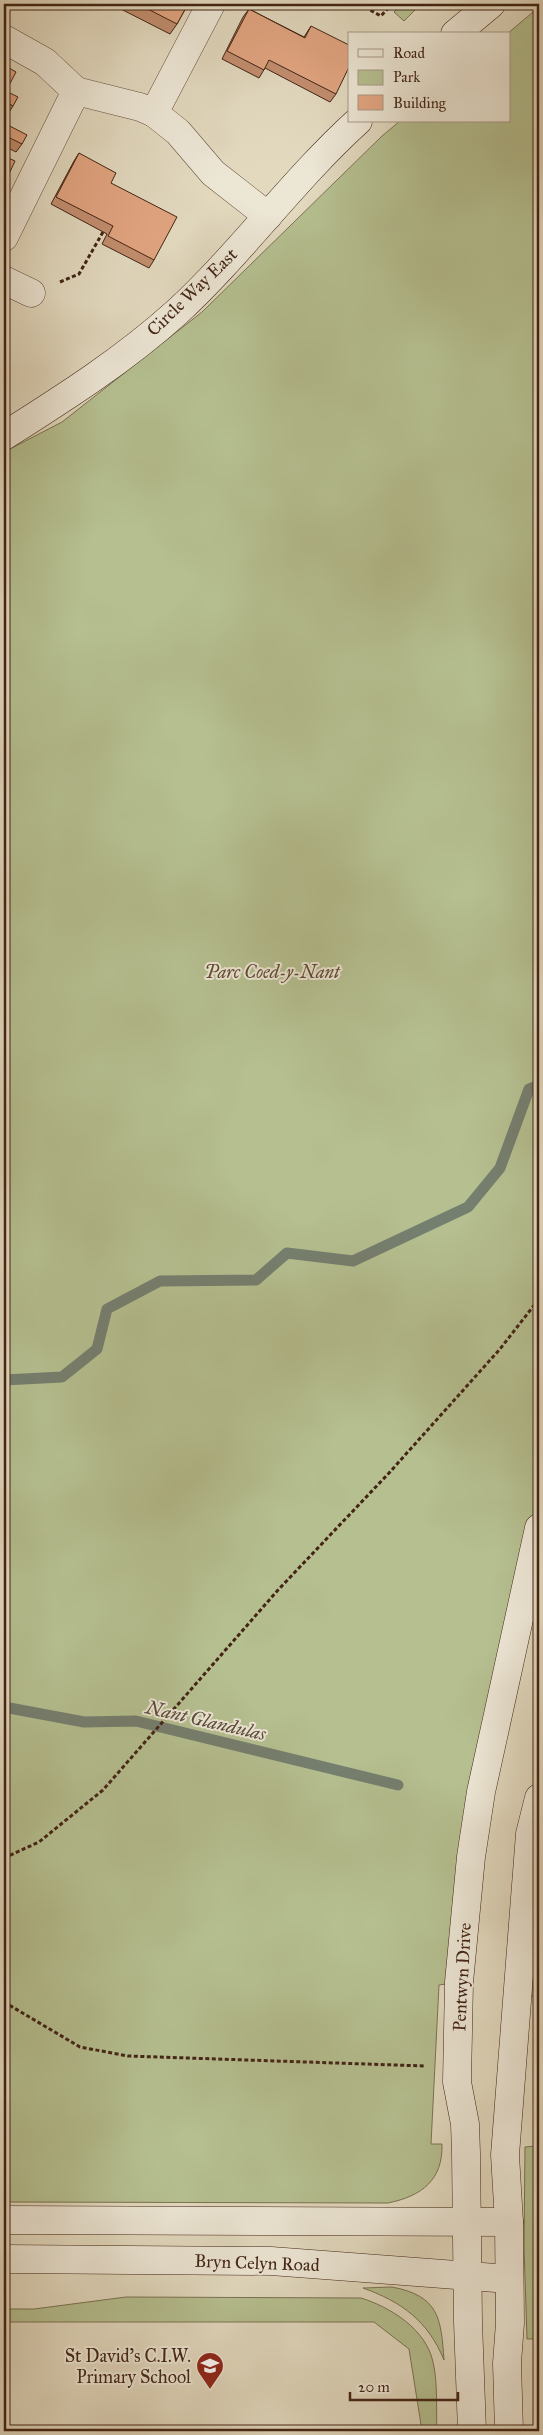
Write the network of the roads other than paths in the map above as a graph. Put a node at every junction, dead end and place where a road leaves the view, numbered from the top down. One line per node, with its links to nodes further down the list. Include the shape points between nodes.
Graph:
1 (211, 4): 6 (street)
2 (491, 4): 3 (street)
3 (457, 32)
4 (4, 39): 5 (street, via 45,62)
5 (76, 91): 6 (street); 9 (street)
6 (154, 113): 8 (street, via 178,132 225,183)
7 (357, 122): 8 (street, Circle Way East)
8 (268, 216): 12 (street, Circle Way East, via 177,312 104,372)
9 (4, 237)
10 (4, 280): 11 (street)
11 (32, 293)
12 (4, 436)
13 (539, 1528): 16 (street, Pentwyn Drive, via 488,1757 471,1857 460,1982 457,2082 465,2124)
14 (539, 1798): 17 (street, via 530,1834 516,1996 505,2155)
15 (4, 2220): 16 (street)
16 (468, 2222): 17 (street); 19 (street, Pentwyn Drive)
17 (509, 2222): 20 (street)
18 (4, 2259): 19 (street, Bryn Celyn Road, via 271,2261)
19 (468, 2277): 20 (street, Bryn Celyn Road); 21 (street, Pentwyn Drive)
20 (509, 2279): 22 (street)
21 (472, 2431)
22 (509, 2431)

